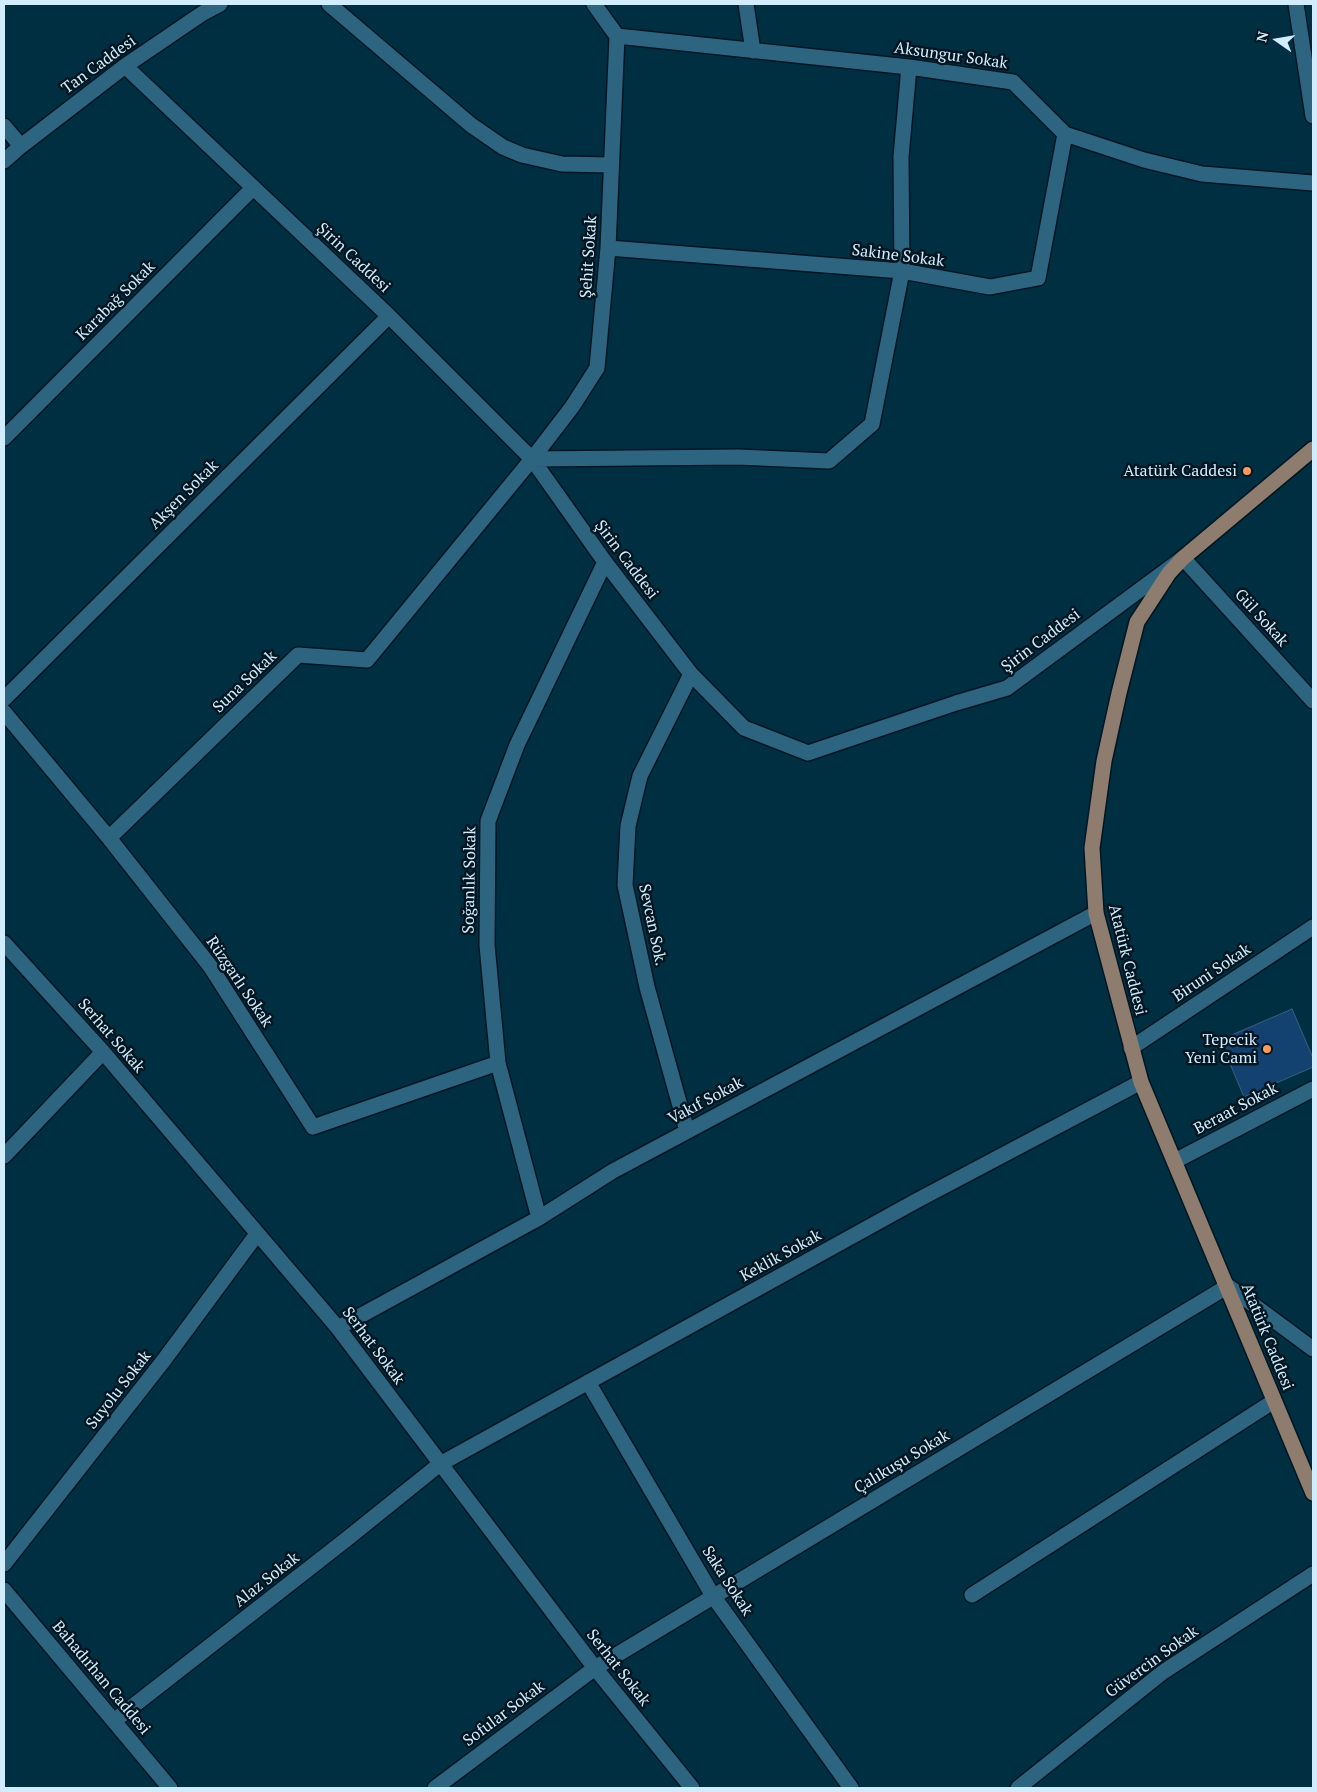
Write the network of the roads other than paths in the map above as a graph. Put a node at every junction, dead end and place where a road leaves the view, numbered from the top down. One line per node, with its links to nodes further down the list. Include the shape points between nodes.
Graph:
1 (220, 4): 8 (street, Tan Caddesi)
2 (329, 4): 15 (street, via 471,125 503,147 555,163)
3 (594, 4): 6 (street)
4 (746, 4): 7 (street)
5 (1296, 4): 10 (street)
6 (617, 36): 7 (street, Aksungur Sokak); 15 (street, Şehit Sokak)
7 (753, 51): 9 (street, Aksungur Sokak)
8 (125, 66): 13 (street, Tan Caddesi); 17 (street, Şirin Caddesi)
9 (909, 67): 12 (street, Aksungur Sokak, via 1013,82); 19 (street, via 901,157)
10 (1313, 116)
11 (4, 126): 13 (street)
12 (1066, 134): 16 (street, Aksungur Sokak, via 1144,160 1202,174); 19 (street, Sakine Sokak, via 1038,278 990,287)
13 (21, 146): 14 (street, Tan Caddesi)
14 (4, 161)
15 (611, 166): 18 (street, Şehit Sokak)
16 (1313, 183)
17 (253, 188): 20 (street, Şirin Caddesi); 21 (street, Karabağ Sokak)
18 (608, 248): 19 (street, Sakine Sokak); 23 (street, Şehit Sokak, via 597,368)
19 (902, 271): 23 (street, via 872,424 828,461 738,457)
20 (389, 316): 23 (street, Şirin Caddesi); 27 (street, Akşen Sokak)
21 (4, 438)
22 (1313, 450): 24 (main road, Atatürk Caddesi)
23 (532, 459): 25 (street, Şirin Caddesi); 30 (street, Suna Sokak, via 367,660 298,655)
24 (1183, 558): 26 (street, Şirin Caddesi, via 1007,688 808,754 744,728); 28 (street, Gül Sokak); 31 (main road, Atatürk Caddesi, via 1169,573 1137,622 1119,693 1104,761 1092,848)
25 (605, 562): 26 (street, Şirin Caddesi); 36 (street, Soğanlık Sokak, via 517,745 488,820 487,945)
26 (691, 674): 39 (street, Sevcan Sok., via 640,776 628,826 625,885 647,987)
27 (4, 699)
28 (1313, 701)
29 (4, 712): 30 (street, Rüzgarlı Sokak)
30 (109, 838): 36 (street, Rüzgarlı Sokak, via 210,966 313,1127)
31 (1096, 913): 34 (main road, Atatürk Caddesi); 39 (street, Vakıf Sokak)
32 (1313, 927): 34 (street, Biruni Sokak)
33 (4, 943): 35 (street, Serhat Sokak)
34 (1131, 1048): 37 (main road, Atatürk Caddesi)
35 (102, 1052): 40 (street); 43 (street, Serhat Sokak)
36 (498, 1063): 42 (street, Soğanlık Sokak)
37 (1141, 1082): 41 (main road, Atatürk Caddesi); 47 (street, Keklik Sokak, via 916,1201)
38 (1313, 1089): 41 (street, Beraat Sokak)
39 (687, 1131): 42 (street, Vakıf Sokak, via 613,1171)
40 (4, 1156)
41 (1175, 1161): 44 (main road, Atatürk Caddesi)
42 (539, 1218): 45 (street, Vakıf Sokak)
43 (258, 1234): 45 (street, Serhat Sokak); 51 (street, Suyolu Sokak)
44 (1228, 1286): 46 (street); 48 (main road, Atatürk Caddesi); 54 (street, Çalıkuşu Sokak)
45 (338, 1328): 49 (street, Serhat Sokak)
46 (1313, 1349)
47 (588, 1382): 49 (street, Keklik Sokak); 54 (street, Saka Sokak)
48 (1274, 1402): 50 (main road, Atatürk Caddesi); 55 (street)
49 (440, 1464): 56 (street, Serhat Sokak); 57 (street, Alaz Sokak)
50 (1313, 1493)
51 (4, 1564)
52 (1313, 1574): 62 (street, Güvercin Sokak, via 1163,1672)
53 (4, 1590): 57 (street, Bahadırhan Caddesi)
54 (713, 1596): 56 (street, Çalıkuşu Sokak); 61 (street, Saka Sokak)
55 (972, 1596)
56 (595, 1668): 59 (street, Sofular Sokak); 60 (street, Serhat Sokak)
57 (114, 1721): 58 (street, Bahadırhan Caddesi)
58 (170, 1788)
59 (435, 1788)
60 (692, 1788)
61 (851, 1788)
62 (1018, 1788)

